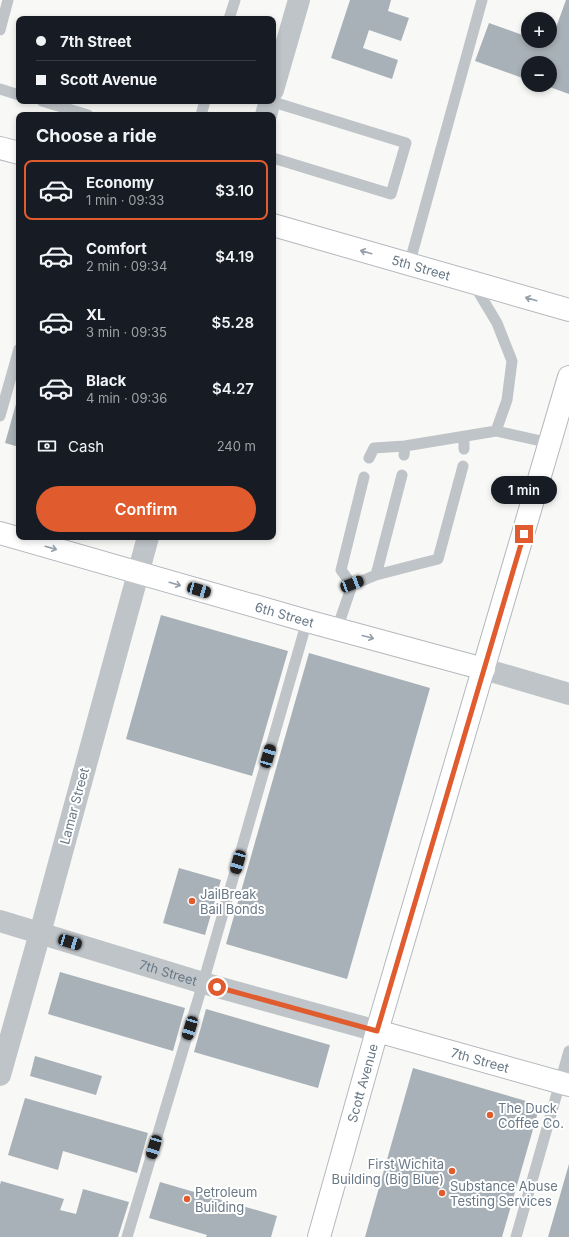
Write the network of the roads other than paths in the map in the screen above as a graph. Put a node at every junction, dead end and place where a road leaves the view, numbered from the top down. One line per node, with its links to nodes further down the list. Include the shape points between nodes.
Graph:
1 (8, 0): 6 (lane)
2 (235, 0): 5 (lane)
3 (298, 0): 7 (street)
4 (482, 0): 17 (lane)
5 (230, 16)
6 (0, 30)
7 (276, 79)
8 (0, 89): 9 (lane)
9 (16, 93)
10 (276, 103): 15 (lane, via 406,143 391,194)
11 (52, 104): 12 (lane)
12 (77, 112)
13 (0, 148): 14 (main road)
14 (16, 152)
15 (276, 159)
16 (276, 226): 17 (main road, 5th Street, one-way to 16)
17 (409, 265): 18 (main road, 5th Street)
18 (473, 283): 19 (main road, 5th Street, one-way to 18); 23 (lane, via 497,323 512,361 507,400)
19 (569, 310)
20 (16, 360): 22 (lane)
21 (569, 377): 25 (main road, Scott Avenue)
22 (0, 416)
23 (496, 431): 24 (lane); 25 (lane)
24 (464, 437): 26 (lane); 27 (lane, via 405,451 374,448)
25 (550, 443): 40 (main road, Scott Avenue)
26 (464, 449)
27 (369, 458)
28 (463, 466): 36 (lane, via 438,559)
29 (402, 475): 36 (lane)
30 (364, 477): 37 (lane, via 341,570)
31 (0, 533): 32 (main road, 6th Street, one-way to 32)
32 (16, 538)
33 (24, 540): 35 (main road, 6th Street, one-way to 35)
34 (147, 540): 35 (street, Lamar Street)
35 (138, 573): 38 (main road, 6th Street, one-way to 38); 43 (street, Lamar Street)
36 (376, 575): 37 (lane)
37 (352, 584): 39 (lane)
38 (307, 621): 39 (main road, 6th Street); 44 (lane)
39 (337, 629): 40 (main road, 6th Street, one-way to 40)
40 (484, 669): 41 (street, 6th Street); 45 (main road, Scott Avenue)
41 (569, 694)
42 (0, 921): 43 (street, 7th Street)
43 (40, 933): 44 (street, 7th Street); 47 (street, Lamar Street)
44 (203, 983): 45 (street, 7th Street); 49 (lane)
45 (377, 1031): 48 (main road, 7th Street); 50 (main road, Scott Avenue)
46 (569, 1051): 48 (lane)
47 (0, 1074)
48 (564, 1084): 51 (lane)
49 (127, 1237)
50 (320, 1237)
51 (516, 1237)

